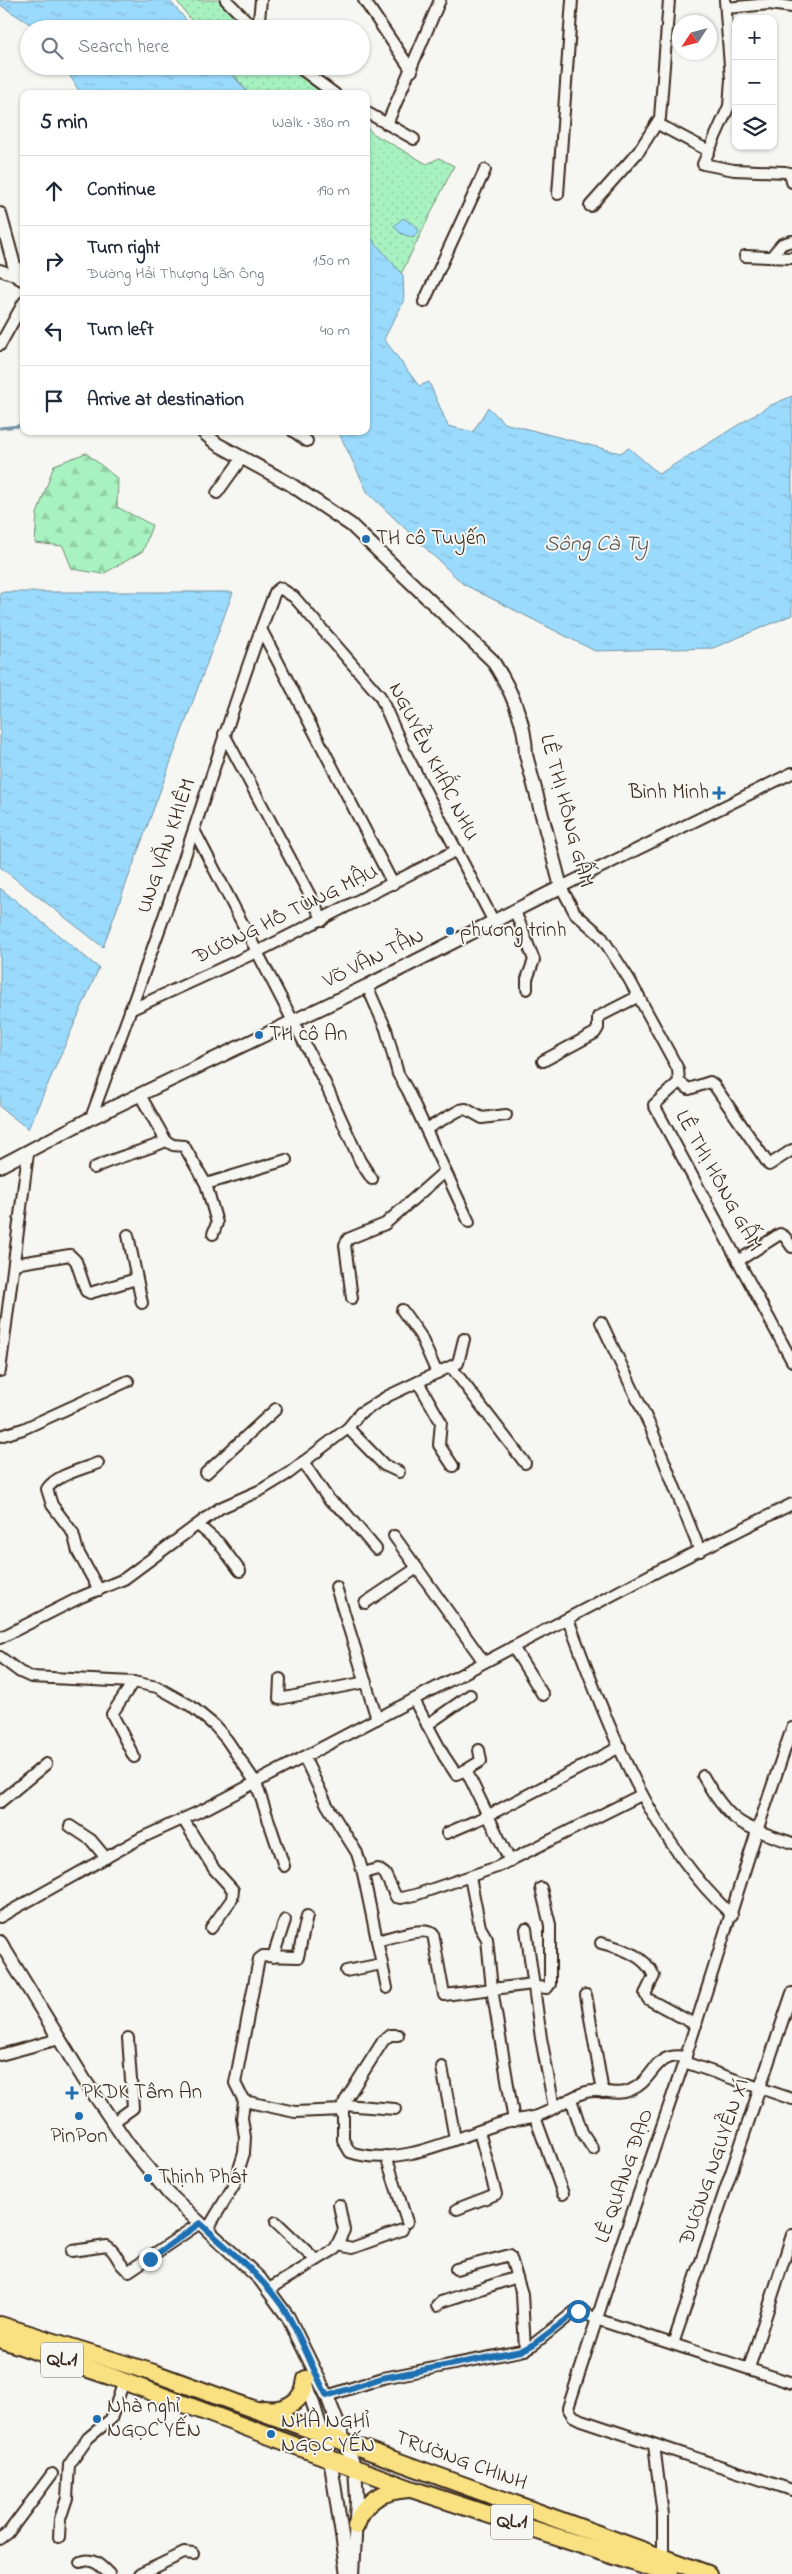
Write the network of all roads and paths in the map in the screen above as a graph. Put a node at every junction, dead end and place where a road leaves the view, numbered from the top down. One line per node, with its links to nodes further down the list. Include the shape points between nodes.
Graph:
1 (226, 0): 9 (street)
2 (261, 0): 10 (street)
3 (364, 0): 11 (street)
4 (440, 0): 11 (street)
5 (572, 0): 21 (street)
6 (669, 0): 16 (street, via 666,63)
7 (726, 4): 8 (street); 18 (street, via 731,80 729,106)
8 (792, 7)
9 (247, 20)
10 (258, 20)
11 (412, 71): 15 (street)
12 (309, 75): 13 (street)
13 (330, 90)
14 (370, 114): 15 (street)
15 (388, 124): 17 (street)
16 (658, 124): 18 (street); 22 (street, via 639,151)
17 (414, 138)
18 (709, 150): 20 (street, via 703,164)
19 (485, 170): 30 (street)
20 (791, 176)
21 (558, 194)
22 (590, 206)
23 (0, 214): 29 (street)
24 (792, 241): 26 (street, via 782,244)
25 (745, 256): 26 (street)
26 (771, 257): 27 (street)
27 (792, 258)
28 (0, 270): 29 (street)
29 (20, 278)
30 (424, 302)
31 (20, 309): 32 (street)
32 (0, 344)
33 (207, 435): 36 (street, LÊ THỊ HỒNG GẤM)
34 (299, 435): 35 (street)
35 (307, 441)
36 (242, 458): 37 (street); 45 (street, LÊ THỊ HỒNG GẤM, via 290,484 351,525 492,660 521,723 526,755)
37 (217, 494)
38 (280, 588): 39 (street, UNG VĂN KHIÊM, via 275,592); 43 (street, NGUYỄN KHẮC NHU, via 294,597 375,688)
39 (261, 629): 40 (street, UNG VĂN KHIÊM); 44 (street)
40 (224, 734): 42 (street, UNG VĂN KHIÊM); 47 (street)
41 (792, 774): 45 (street, VÕ VĂN TẦN)
42 (194, 830): 49 (street); 53 (street, UNG VĂN KHIÊM)
43 (457, 850): 44 (street, ĐƯỜNG HỒ TÙNG MẬU); 48 (street, NGUYỄN KHẮC NHU)
44 (392, 884): 47 (street, ĐƯỜNG HỒ TÙNG MẬU)
45 (561, 887): 46 (street, VÕ VĂN TẦN); 52 (street, LÊ THỊ HỒNG GẤM, via 575,913 601,936)
46 (515, 911): 48 (street, VÕ VĂN TẦN); 51 (street, via 534,960 527,979)
47 (323, 920): 49 (street, ĐƯỜNG HỒ TÙNG MẬU)
48 (494, 922): 50 (street, VÕ VĂN TẦN)
49 (258, 952): 53 (street, ĐƯỜNG HỒ TÙNG MẬU); 54 (street)
50 (367, 986): 54 (street, VÕ VĂN TẦN); 60 (street, via 386,1029 398,1074)
51 (528, 988)
52 (639, 996): 55 (street, via 598,1017 595,1033); 56 (street, LÊ THỊ HỒNG GẤM, via 678,1069)
53 (130, 1010): 59 (street, UNG VĂN KHIÊM)
54 (293, 1021): 57 (street, VÕ VĂN TẦN); 68 (street, via 360,1161)
55 (543, 1061)
56 (679, 1082): 62 (street, via 689,1089 704,1083 714,1085 770,1165); 74 (street, LÊ THỊ HỒNG GẤM, via 654,1105)
57 (140, 1095): 59 (street, VÕ VĂN TẦN); 61 (street)
58 (506, 1115): 60 (street, via 482,1118 466,1109 460,1110)
59 (91, 1118): 63 (street, VÕ VĂN TẦN)
60 (426, 1129): 67 (street)
61 (166, 1141): 66 (street); 69 (street, via 184,1146)
62 (792, 1150)
63 (28, 1153): 65 (street, VÕ VĂN TẦN); 75 (street)
64 (286, 1160): 69 (street)
65 (3, 1162)
66 (94, 1168)
67 (444, 1172): 70 (street); 77 (street, via 385,1224 348,1239 345,1245)
68 (372, 1179)
69 (206, 1184): 71 (street, via 217,1223)
70 (469, 1222)
71 (213, 1234)
72 (128, 1235): 76 (street)
73 (792, 1247): 74 (street, via 780,1234)
74 (738, 1261): 82 (street, LÊ THỊ HỒNG GẤM)
75 (14, 1264): 76 (street, via 70,1255 76,1261 86,1291 90,1292); 84 (street)
76 (136, 1280): 78 (street)
77 (352, 1298)
78 (142, 1303)
79 (402, 1310): 85 (street, via 420,1335)
80 (601, 1322): 101 (street, via 650,1428)
81 (464, 1339): 83 (street, via 458,1363)
82 (792, 1361)
83 (452, 1368): 85 (street); 93 (street)
84 (0, 1371)
85 (437, 1374): 87 (street)
86 (128, 1381): 90 (street, via 23,1429)
87 (418, 1382): 89 (street, via 360,1414); 94 (street, via 441,1422 439,1445)
88 (276, 1409): 96 (street)
89 (348, 1428): 91 (street); 95 (street, via 384,1465)
90 (0, 1436)
91 (302, 1462): 98 (street, via 274,1482 223,1507); 100 (street, via 329,1500 344,1511)
92 (98, 1463): 105 (street, via 60,1479 48,1489 52,1505 73,1533 78,1552)
93 (525, 1463)
94 (453, 1466)
95 (398, 1472)
96 (206, 1473)
97 (792, 1504): 101 (street)
98 (199, 1526): 103 (street); 105 (street, via 124,1579)
99 (394, 1536): 102 (street)
100 (376, 1549)
101 (700, 1551): 107 (street)
102 (417, 1568): 106 (street); 111 (street)
103 (240, 1571)
104 (336, 1587): 114 (street)
105 (99, 1590): 108 (street)
106 (366, 1603)
107 (568, 1618): 109 (street); 121 (street)
108 (0, 1638)
109 (513, 1648): 111 (street); 115 (street)
110 (0, 1657): 113 (street, via 31,1677)
111 (484, 1662): 117 (street)
112 (280, 1679): 114 (street, via 280,1699)
113 (134, 1682): 123 (street, via 112,1714); 128 (street, via 157,1687 198,1711 227,1740)
114 (366, 1682): 118 (street)
115 (543, 1695)
116 (470, 1696): 119 (street)
117 (414, 1700): 118 (street); 119 (street)
118 (377, 1719): 124 (street)
119 (428, 1724): 126 (street, via 456,1774)
120 (792, 1728): 134 (street, LÊ QUANG ĐẠO)
121 (620, 1747): 129 (street); 131 (street)
122 (478, 1750): 126 (street, via 481,1761)
123 (134, 1757)
124 (304, 1757): 128 (street); 140 (street, via 327,1805 353,1846)
125 (46, 1764): 130 (street)
126 (466, 1770): 131 (street)
127 (704, 1776): 134 (street, via 726,1812)
128 (256, 1783): 132 (street); 139 (street)
129 (641, 1795): 138 (street); 143 (street, via 697,1878)
130 (0, 1802)
131 (488, 1816): 135 (street); 138 (street)
132 (183, 1819): 137 (street); 147 (street, via 214,1869 233,1890 232,1898)
133 (70, 1826): 137 (street, via 91,1840)
134 (757, 1831): 136 (street); 143 (street, LÊ QUANG ĐẠO)
135 (447, 1834)
136 (792, 1843)
137 (106, 1858): 145 (street)
138 (510, 1862): 141 (street)
139 (284, 1866)
140 (363, 1873): 141 (street, via 375,1869 382,1871 398,1898); 149 (street)
141 (470, 1877): 157 (street, via 480,1927 487,1939)
142 (540, 1888): 155 (street, via 550,1926 550,1984 547,1988)
143 (732, 1915): 160 (street, LÊ QUANG ĐẠO)
144 (307, 1916): 152 (street, via 298,1957)
145 (0, 1917)
146 (285, 1920): 152 (street)
147 (211, 1928)
148 (526, 1929): 155 (street)
149 (377, 1941): 153 (street); 157 (street, via 430,1931 435,1939 444,1995)
150 (0, 1942): 163 (street)
151 (602, 1943): 160 (street, via 620,1948 642,1961 654,1976 645,1994 648,1999)
152 (273, 1957): 171 (street, via 259,1959 255,1977 235,2083)
153 (382, 1964): 154 (street); 156 (street)
154 (346, 1971)
155 (534, 1986): 157 (street); 173 (street)
156 (387, 1988)
157 (492, 1989): 176 (street)
158 (792, 1993): 167 (street, ĐƯỜNG NGUYỄN XÍ)
159 (586, 1995): 168 (street)
160 (696, 2025): 165 (street, LÊ QUANG ĐẠO)
161 (398, 2035): 172 (street, via 390,2035 383,2041)
162 (128, 2038): 177 (street, via 133,2108)
163 (59, 2039): 164 (street); 177 (street)
164 (0, 2055)
165 (685, 2060): 167 (street); 168 (street, via 673,2055 667,2057 660,2061 645,2082 624,2093); 195 (street, LÊ QUANG ĐẠO)
166 (442, 2067): 179 (street)
167 (760, 2089): 170 (street); 199 (street, ĐƯỜNG NGUYỄN XÍ)
168 (603, 2092): 169 (street, via 586,2092)
169 (571, 2099): 173 (street); 180 (street, via 582,2132)
170 (792, 2099)
171 (244, 2101): 172 (street, via 295,2112); 186 (street, via 242,2123 245,2142 241,2166 225,2203)
172 (344, 2107): 174 (street); 181 (street, via 342,2140 347,2149 358,2155)
173 (554, 2107): 175 (street)
174 (395, 2109)
175 (535, 2116): 176 (street); 182 (street)
176 (514, 2120): 178 (street)
177 (112, 2123): 186 (street, via 160,2184)
178 (479, 2131): 179 (street); 184 (street, via 496,2194)
179 (454, 2139): 181 (street)
180 (593, 2149)
181 (386, 2156): 188 (street, via 404,2226 352,2248)
182 (563, 2194)
183 (339, 2205): 188 (street, via 344,2230)
184 (457, 2209)
185 (276, 2222): 190 (street)
186 (204, 2227): 189 (street, via 129,2271 107,2246); 193 (street)
187 (792, 2235): 201 (street)
188 (338, 2245): 190 (street)
189 (72, 2251)
190 (316, 2260): 193 (street)
191 (456, 2269): 192 (street, via 510,2255)
192 (517, 2277): 194 (street); 200 (street, via 523,2301)
193 (269, 2289): 197 (street)
194 (437, 2306)
195 (596, 2319): 199 (street); 200 (street, via 580,2310 574,2312); 209 (street, LÊ QUANG ĐẠO, via 569,2403 570,2412 581,2420)
196 (0, 2325): 206 (highway, TRƯỜNG CHINH / QL.1, via 154,2373)
197 (296, 2334): 202 (street); 205 (street)
198 (0, 2339): 203 (highway, TRƯỜNG CHINH / QL.1)
199 (673, 2344): 201 (street)
200 (525, 2350): 205 (street, via 382,2378)
201 (749, 2368): 204 (street)
202 (306, 2379): 206 (highway, via 305,2390 294,2403 270,2410); 207 (street)
203 (124, 2381): 210 (highway, TRƯỜNG CHINH / QL.1); 216 (street, via 111,2419 88,2438 69,2465 67,2498 60,2519)
204 (792, 2384)
205 (327, 2396): 208 (street)
206 (248, 2407): 207 (highway, TRƯỜNG CHINH / QL.1)
207 (322, 2434): 208 (highway, TRƯỜNG CHINH / QL.1); 210 (street)
208 (345, 2442): 211 (street); 219 (highway, TRƯỜNG CHINH / QL.1)
209 (654, 2445): 214 (street, LÊ QUANG ĐẠO); 219 (street, via 663,2516)
210 (330, 2458): 211 (highway, TRƯỜNG CHINH / QL.1); 223 (street)
211 (355, 2468): 213 (highway, TRƯỜNG CHINH / QL.1); 215 (street)
212 (52, 2474): 217 (street)
213 (411, 2489): 215 (highway, via 390,2491 375,2497 364,2507); 225 (highway, TRƯỜNG CHINH / QL.1)
214 (792, 2490)
215 (356, 2526): 224 (street)
216 (59, 2537)
217 (0, 2539)
218 (193, 2554): 222 (street, via 184,2553)
219 (663, 2558): 226 (highway, TRƯỜNG CHINH / QL.1)
220 (81, 2562): 221 (street, via 94,2562)
221 (109, 2574)
222 (140, 2574)
223 (348, 2574)
224 (353, 2574)
225 (669, 2574)
226 (708, 2574)

